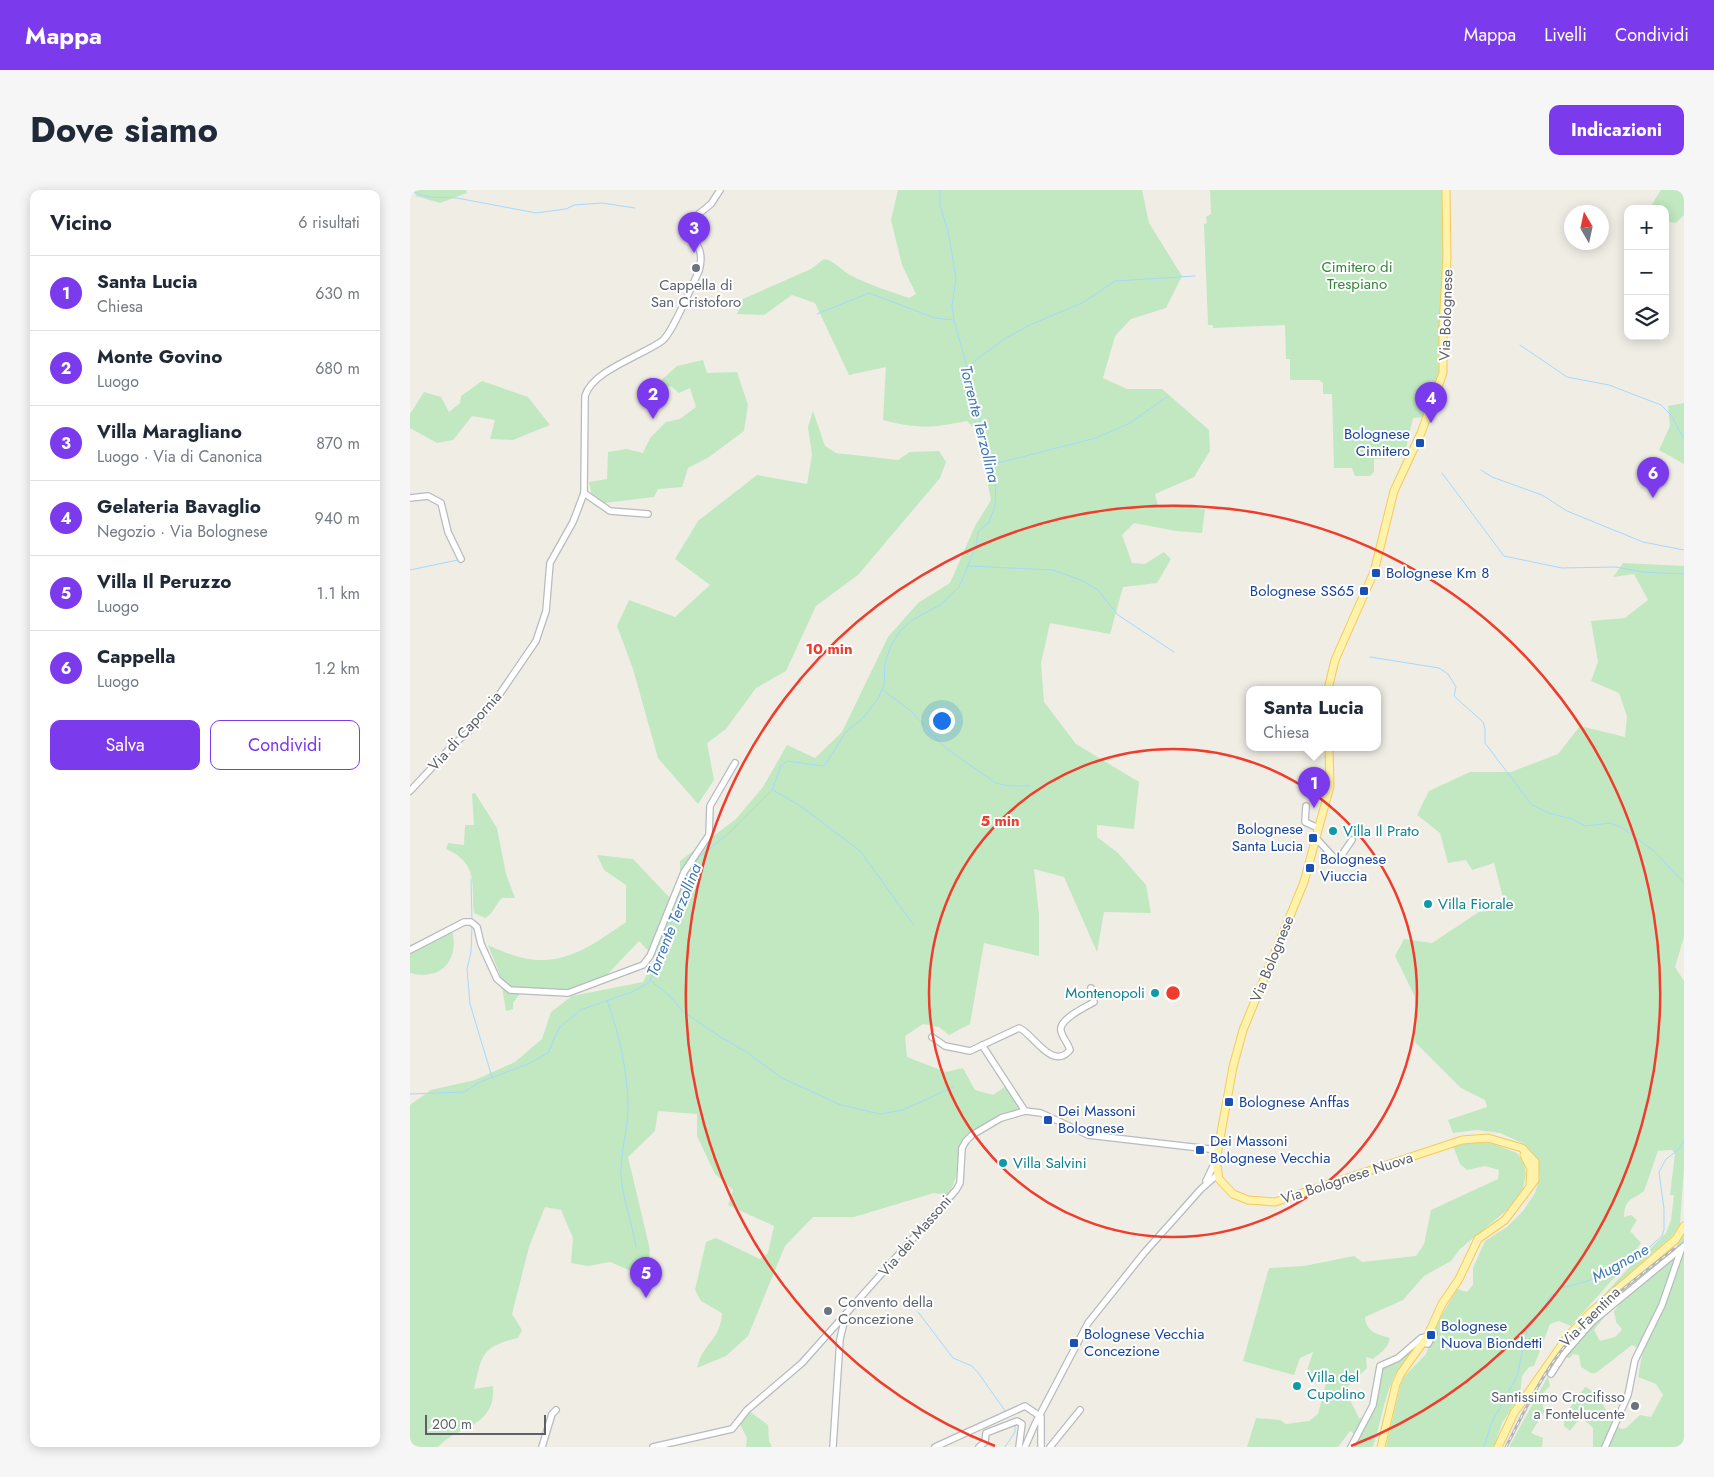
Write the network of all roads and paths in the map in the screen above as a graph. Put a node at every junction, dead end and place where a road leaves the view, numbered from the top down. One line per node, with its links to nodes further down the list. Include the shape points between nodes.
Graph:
1 (720, 190): 3 (street, Via di Capornia, via 711,204 690,221 691,233 702,253 702,260 666,337 598,377 587,388)
2 (1446, 190): 7 (main road, Via Bolognese, via 1448,257 1443,373 1394,491 1374,572 1335,660)
3 (584, 493): 5 (street, via 610,511); 10 (street, Via di Capornia, via 550,563 546,611 536,641 495,701)
4 (410, 498): 6 (street, via 428,496 441,503 448,532)
5 (648, 514)
6 (461, 559)
7 (1329, 686)
8 (1329, 751): 12 (main road, Via Bolognese, via 1332,778)
9 (735, 763): 15 (street, via 710,806 709,834 684,872 650,956 643,965 568,993 510,990 497,980 473,923 464,922)
10 (410, 791)
11 (1306, 806): 12 (street, via 1305,822)
12 (1318, 828): 13 (main road, Via Bolognese)
13 (1316, 838): 14 (street, via 1336,860); 20 (main road, Via Bolognese, via 1299,894 1243,1030 1232,1066)
14 (1352, 840)
15 (410, 950)
16 (1091, 988): 18 (street, via 1094,1002 1072,1014 1061,1025 1069,1052 1060,1055 1046,1052 1019,1028)
17 (932, 1037): 18 (street, via 945,1046 970,1051)
18 (982, 1045): 19 (street)
19 (1025, 1111): 20 (street, Via dei Massoni, via 1041,1113 1088,1135); 24 (street, Via dei Massoni, via 1001,1118 972,1135 962,1148 960,1183 956,1190)
20 (1218, 1150): 21 (main road, Via Bolognese)
21 (1214, 1175): 25 (main road, Via Bolognese Nuova, via 1240,1198 1275,1202 1462,1140 1499,1140 1522,1152 1531,1169 1531,1181 1519,1204 1505,1220 1478,1240); 29 (street, via 1088,1323)
22 (1684, 1226): 41 (main road, Via Faentina, via 1676,1239 1568,1336 1514,1413)
23 (1682, 1248): 26 (street, Via Faentina, via 1592,1322); 42 (street, via 1662,1305 1635,1360 1628,1395)
24 (846, 1314): 31 (street, Via dei Massoni, via 802,1362 747,1410 732,1429); 32 (street, via 840,1339)
25 (1425, 1340): 39 (street, via 1421,1338 1398,1358 1380,1366 1373,1405); 40 (main road, Via Bolognese Nuova, via 1400,1373)
26 (1551, 1374)
27 (556, 1410): 30 (street)
28 (1080, 1410): 38 (street)
29 (1039, 1415): 33 (street, via 1025,1406); 36 (street); 37 (street)
30 (542, 1447)
31 (652, 1447)
32 (833, 1447)
33 (934, 1447)
34 (979, 1447): 35 (street, via 985,1442 986,1433 1017,1421 1022,1424)
35 (1019, 1447)
36 (1025, 1447)
37 (1041, 1447)
38 (1050, 1447)
39 (1351, 1447)
40 (1380, 1447)
41 (1498, 1447)
42 (1606, 1447)

